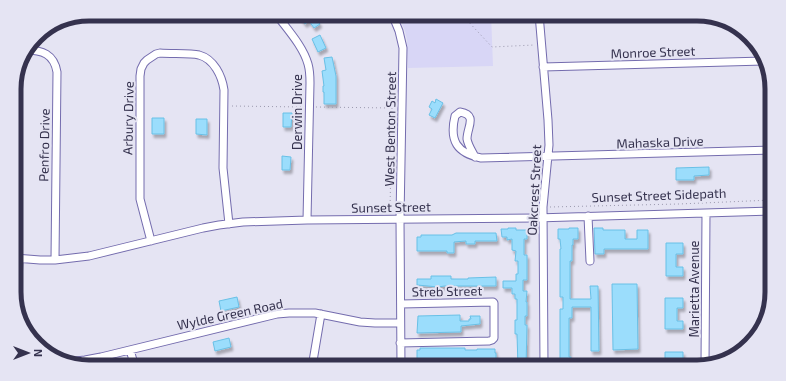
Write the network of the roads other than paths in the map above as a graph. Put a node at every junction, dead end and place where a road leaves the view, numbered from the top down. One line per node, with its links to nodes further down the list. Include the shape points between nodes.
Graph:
1 (281, 21): 15 (street, Derwin Drive, via 305,56 308,65 310,83)
2 (395, 21): 14 (street, West Benton Street, via 403,48)
3 (540, 21): 6 (street, Oakcrest Street)
4 (34, 50): 19 (street, Penfro Drive, via 49,56 57,72)
5 (759, 61): 6 (street, Monroe Street)
6 (543, 67): 9 (street, Oakcrest Street)
7 (765, 150): 9 (street, Mahaska Drive)
8 (475, 157): 8 (street, via 467,136 470,118 460,112 455,116 454,137 463,152); 9 (street, Mahaska Drive)
9 (548, 157): 13 (street, Oakcrest Street)
10 (765, 211): 11 (street, Sunset Street)
11 (706, 213): 12 (street, Sunset Street); 31 (street, Marietta Avenue)
12 (588, 216): 13 (street, Sunset Street); 20 (street)
13 (543, 217): 14 (street, Sunset Street); 30 (street, Oakcrest Street)
14 (400, 218): 15 (street, Sunset Street); 21 (street, West Benton Street)
15 (307, 220): 16 (street, Sunset Street)
16 (229, 224): 17 (street, Sunset Street); 17 (street, Arbury Drive, via 223,168 224,90 220,75 215,67 200,55 156,54 147,60 141,69 140,90 140,199)
17 (151, 241): 19 (street, Sunset Street, via 89,256)
18 (21, 258): 19 (street, Sunset Street)
19 (55, 260)
20 (590, 261)
21 (401, 304): 23 (street, West Benton Street); 24 (street, Streb Street, via 493,302 494,338 489,341)
22 (321, 314): 23 (street, Wylde Green Road, via 351,321); 25 (street, Wylde Green Road, via 277,314); 28 (street)
23 (400, 323): 24 (street, West Benton Street)
24 (400, 343): 29 (street, West Benton Street)
25 (130, 350): 26 (street, Wylde Green Road); 27 (street)
26 (86, 360)
27 (133, 360)
28 (313, 360)
29 (400, 360)
30 (544, 360)
31 (705, 360)

